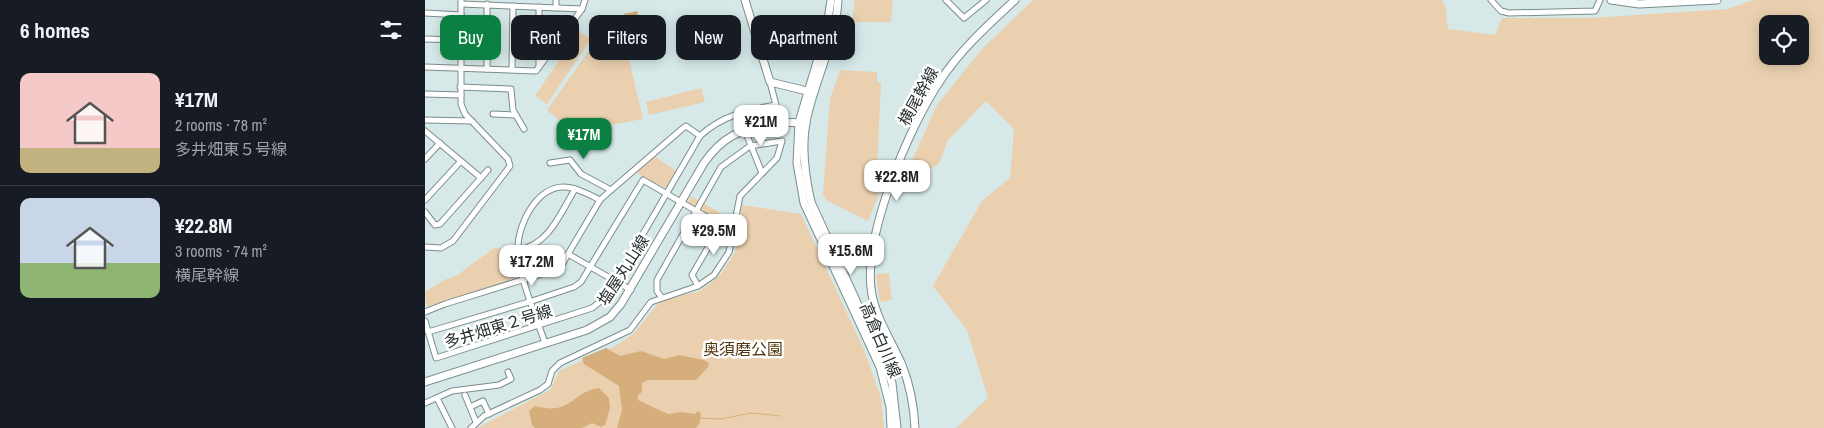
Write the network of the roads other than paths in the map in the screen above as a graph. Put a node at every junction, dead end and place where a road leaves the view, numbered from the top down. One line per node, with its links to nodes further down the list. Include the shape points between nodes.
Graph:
1 (556, 0): 20 (street)
2 (585, 0): 21 (street)
3 (745, 0): 32 (street)
4 (831, 0): 34 (street)
5 (838, 0): 34 (street, via 835,25)
6 (946, 0): 7 (street, via 963,18)
7 (986, 0)
8 (1015, 0): 92 (street, 横尾幹線, via 971,42 940,81 915,125 897,169 874,243 870,269 872,297 906,377)
9 (1491, 0): 10 (street, via 1501,11 1509,13 1595,11)
10 (1600, 0)
11 (1611, 0): 13 (street, via 1639,4)
12 (1717, 0): 13 (street)
13 (1687, 1)
14 (461, 2): 15 (street); 23 (street)
15 (473, 2): 17 (street)
16 (498, 2): 17 (street); 18 (street)
17 (487, 4): 30 (street)
18 (513, 6): 19 (street); 31 (street)
19 (539, 7): 20 (street); 28 (street)
20 (556, 8): 21 (street)
21 (582, 9): 28 (street)
22 (425, 13): 23 (street)
23 (461, 15)
24 (425, 39): 25 (street)
25 (440, 39)
26 (461, 60): 29 (street)
27 (425, 67): 29 (street)
28 (539, 67): 31 (street, via 536,72)
29 (461, 68): 30 (street); 33 (street)
30 (487, 69): 31 (street)
31 (512, 70)
32 (770, 82): 34 (street); 38 (street, 多井畑東２号線, via 776,105)
33 (461, 86): 36 (street); 39 (street, via 511,89)
34 (811, 92): 42 (street)
35 (425, 94): 36 (street)
36 (461, 95): 41 (street, via 463,110)
37 (493, 114): 39 (street)
38 (738, 114): 44 (street); 46 (street, 多井畑東２号線, via 713,123)
39 (515, 115): 43 (street)
40 (425, 120): 41 (street)
41 (472, 121): 65 (street, via 508,159 509,170 487,194 453,242 441,248)
42 (802, 123): 44 (street, 塩屋丸山線); 90 (street, 高倉白川線, via 797,163 804,203 881,367); 91 (street, 高倉白川線, via 803,163 811,202 885,364 892,383)
43 (524, 129)
44 (745, 129): 48 (street); 60 (street, 塩屋丸山線, via 728,138 712,153)
45 (425, 131): 47 (street)
46 (700, 136): 56 (street, via 686,126); 57 (street, 多井畑東２号線)
47 (440, 143): 49 (street); 50 (street)
48 (750, 146): 53 (street); 53 (street, via 782,141 777,158); 61 (street, via 721,168)
49 (425, 160)
50 (461, 161): 54 (street); 58 (street)
51 (550, 163): 56 (street, via 570,160 581,174)
52 (488, 170): 54 (street)
53 (762, 174): 64 (street, via 740,196)
54 (481, 178): 62 (street, via 440,224 435,224)
55 (575, 189): 59 (street); 66 (street, via 547,236 535,245); 66 (street, via 564,186 545,192 521,226)
56 (611, 190): 59 (street)
57 (668, 192): 60 (street); 68 (street, via 643,180); 70 (street, 多井畑東２号線)
58 (425, 200)
59 (600, 200): 67 (street)
60 (682, 202): 61 (street); 72 (street, 塩屋丸山線)
61 (697, 211): 63 (street); 73 (street, via 657,280 657,291)
62 (425, 212)
63 (721, 225): 64 (street); 71 (street, via 692,275)
64 (734, 233): 71 (street, via 725,261 714,275)
65 (425, 247)
66 (518, 250): 69 (street)
67 (569, 254): 68 (street); 69 (street, via 551,271)
68 (591, 267): 70 (street); 74 (street, via 574,287)
69 (525, 279): 74 (street); 75 (street)
70 (615, 282): 72 (street); 77 (street, 多井畑東２号線, via 592,308)
71 (698, 286): 73 (street)
72 (631, 290): 79 (street, 塩屋丸山線, via 614,313 601,323)
73 (662, 298): 86 (street, via 651,302 630,330 566,359 552,371 548,384 540,390)
74 (532, 301): 77 (street); 78 (street)
75 (425, 312)
76 (425, 321): 78 (street, 多井畑東２号線)
77 (539, 326): 78 (street, 多井畑東２号線, via 437,358); 79 (street)
78 (428, 332)
79 (545, 343): 81 (street, 塩屋丸山線)
80 (508, 372): 83 (street, via 511,379 499,385 452,391)
81 (425, 382)
82 (465, 395): 85 (street)
83 (437, 398): 84 (street); 88 (street)
84 (425, 403)
85 (469, 407): 86 (street, via 483,401); 87 (street)
86 (489, 414): 87 (street)
87 (476, 422): 89 (street)
88 (452, 428)
89 (471, 428)
90 (891, 428)
91 (897, 428)
92 (915, 428)

